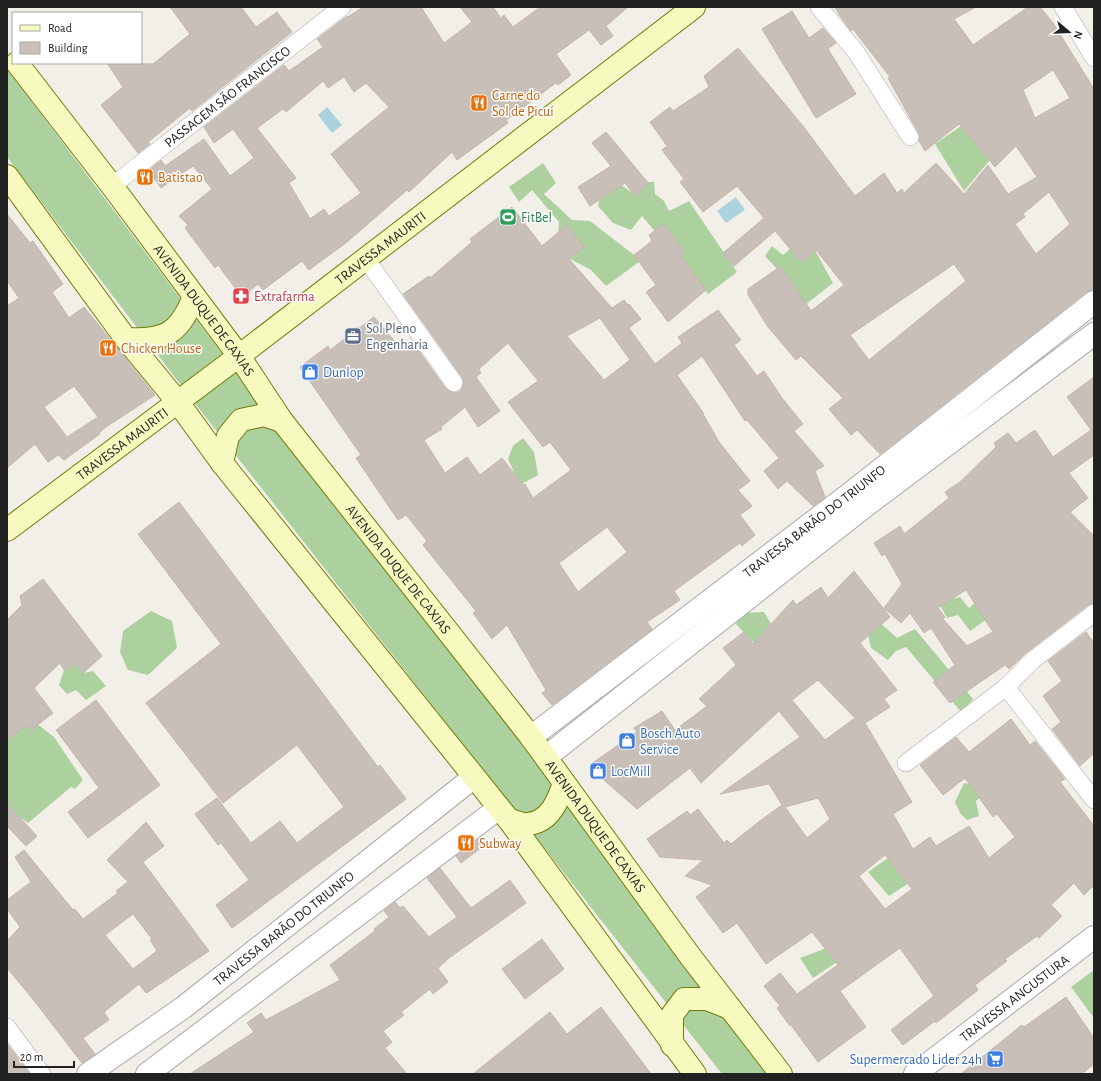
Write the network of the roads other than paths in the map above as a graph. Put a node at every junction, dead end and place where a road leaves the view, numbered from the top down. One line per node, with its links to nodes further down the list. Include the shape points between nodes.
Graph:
1 (342, 7): 9 (street, PASSAGEM SÃO FRANCISCO)
2 (694, 7): 10 (main road, TRAVESSA MAURITI)
3 (819, 7): 7 (street, via 856,52)
4 (1063, 7): 5 (street)
5 (1094, 58)
6 (18, 64): 9 (main road, AVENIDA DUQUE DE CAXIAS)
7 (910, 137)
8 (7, 176): 14 (main road)
9 (112, 186): 11 (main road, AVENIDA DUQUE DE CAXIAS)
10 (366, 258): 15 (main road, TRAVESSA MAURITI); 16 (street)
11 (194, 297): 14 (main road, via 186,316 171,332 149,340); 15 (main road, AVENIDA DUQUE DE CAXIAS)
12 (1094, 302): 20 (street, TRAVESSA BARÃO DO TRIUNFO, via 864,473)
13 (1094, 334): 20 (street, TRAVESSA BARÃO DO TRIUNFO)
14 (126, 338): 17 (main road)
15 (239, 356): 17 (main road, TRAVESSA MAURITI); 18 (main road, AVENIDA DUQUE DE CAXIAS)
16 (454, 383)
17 (177, 401): 19 (main road); 21 (main road, TRAVESSA MAURITI)
18 (282, 421): 19 (main road, via 264,415 240,420 228,436); 24 (main road, AVENIDA DUQUE DE CAXIAS)
19 (222, 463): 27 (main road)
20 (853, 503): 24 (street, TRAVESSA BARÃO DO TRIUNFO, via 746,564); 25 (street, TRAVESSA BARÃO DO TRIUNFO)
21 (7, 530)
22 (1094, 613): 23 (street, via 1034,660)
23 (1006, 687): 26 (street); 29 (street)
24 (531, 737): 25 (main road, AVENIDA DUQUE DE CAXIAS)
25 (546, 757): 28 (main road, AVENIDA DUQUE DE CAXIAS)
26 (906, 763)
27 (474, 777): 30 (main road); 32 (street, TRAVESSA BARÃO DO TRIUNFO)
28 (564, 783): 30 (main road, via 559,800 547,817 528,824); 33 (main road, AVENIDA DUQUE DE CAXIAS)
29 (1094, 800)
30 (504, 814): 35 (street); 36 (main road)
31 (1094, 937): 42 (street, TRAVESSA ANGUSTURA)
32 (184, 1007): 35 (street); 38 (street, TRAVESSA BARÃO DO TRIUNFO)
33 (730, 1008): 36 (main road, via 707,999 684,999 672,1015); 41 (main road, AVENIDA DUQUE DE CAXIAS)
34 (7, 1027): 37 (street)
35 (202, 1034): 39 (street)
36 (672, 1046): 40 (main road)
37 (42, 1074)
38 (88, 1074)
39 (147, 1074)
40 (695, 1074)
41 (781, 1074)
42 (915, 1074)

